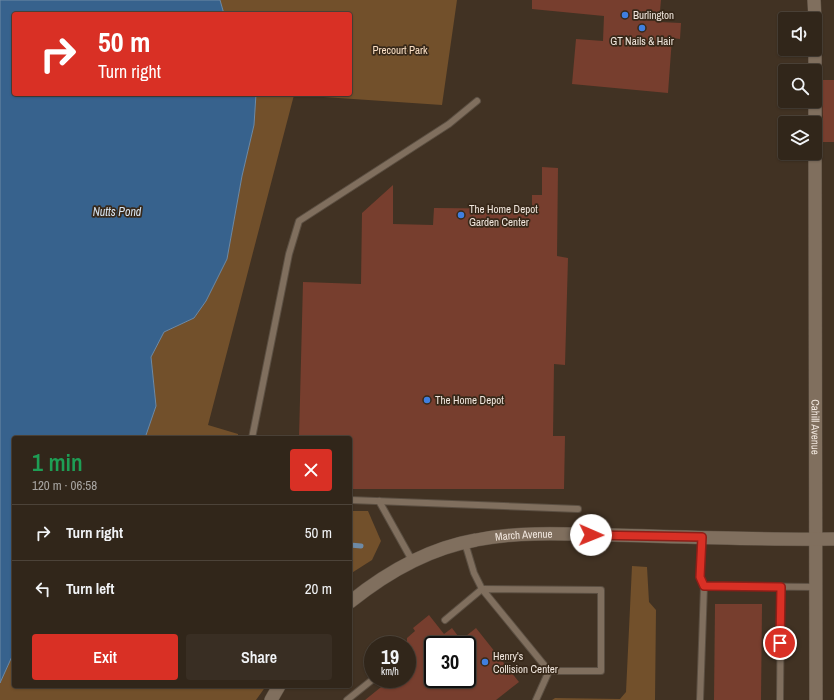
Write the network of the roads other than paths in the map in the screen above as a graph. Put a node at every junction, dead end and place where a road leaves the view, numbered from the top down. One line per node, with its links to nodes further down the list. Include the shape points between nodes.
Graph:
1 (814, 0): 2 (street)
2 (815, 12)
3 (478, 101): 5 (lane, via 449,124 299,221 289,254)
4 (815, 160): 10 (street, Cahill Avenue)
5 (252, 436)
6 (352, 500): 7 (lane)
7 (379, 501): 8 (lane); 13 (lane)
8 (578, 509)
9 (702, 537): 10 (street, March Avenue); 12 (street, March Avenue, via 514,535); 14 (lane, via 700,577)
10 (816, 539): 11 (street, March Avenue); 16 (street, Cahill Avenue)
11 (834, 539)
12 (465, 543): 13 (street, March Avenue, via 439,550); 17 (lane)
13 (413, 562): 18 (street, March Avenue, via 369,586)
14 (704, 586): 15 (lane); 26 (lane)
15 (781, 587): 16 (lane); 27 (lane)
16 (816, 587): 28 (street, Cahill Avenue)
17 (482, 589): 19 (lane); 20 (lane); 20 (lane, via 601,590 601,671)
18 (352, 600)
19 (445, 620)
20 (549, 672): 25 (lane)
21 (364, 686): 24 (lane)
22 (279, 688): 23 (street)
23 (271, 700)
24 (347, 700)
25 (536, 700)
26 (700, 700)
27 (780, 700)
28 (816, 700)

